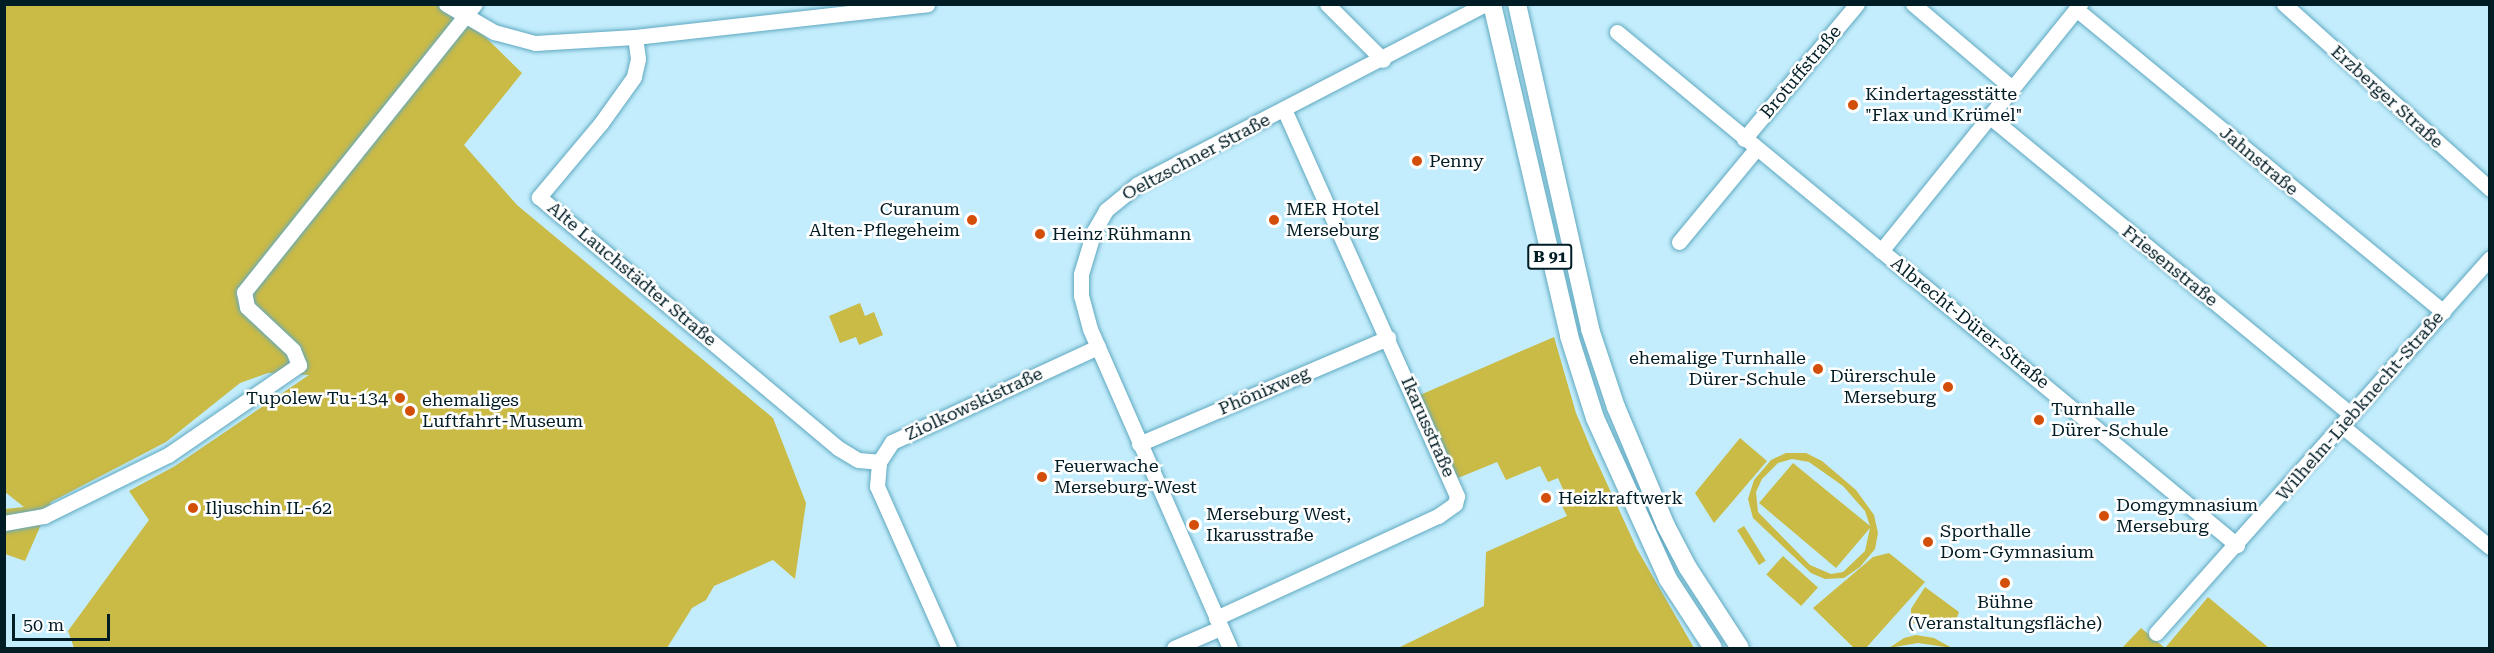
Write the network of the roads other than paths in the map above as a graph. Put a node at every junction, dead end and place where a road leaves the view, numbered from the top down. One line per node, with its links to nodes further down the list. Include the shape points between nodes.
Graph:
1 (446, 4): 13 (street)
2 (476, 4): 13 (street)
3 (927, 4): 12 (street)
4 (1328, 4): 16 (street)
5 (1485, 4): 16 (street, Oeltzschner Straße)
6 (1492, 4): 40 (main road, B 91, via 1569,336 1595,418 1668,579)
7 (1517, 4): 41 (main road, B 91, via 1590,329 1648,489 1688,568)
8 (1857, 4): 20 (street, Brotuffstraße)
9 (1913, 4): 17 (street)
10 (2284, 4): 22 (street, Erzberger Straße)
11 (2078, 7): 17 (street); 26 (street, Jahnstraße)
12 (872, 8): 15 (street)
13 (465, 17): 15 (street, via 494,32 535,43); 32 (street, via 244,292 247,307 293,350 299,365 168,455 44,516)
14 (1617, 32): 20 (street, Albrecht-Dürer-Straße)
15 (635, 37): 31 (street, Alte Lauchstädter Straße, via 638,59 634,77 602,123 539,197 838,448 858,460)
16 (1383, 60): 18 (street, Oeltzschner Straße)
17 (2012, 88): 19 (street)
18 (1284, 110): 27 (street, Ikarusstraße); 28 (street, Oeltzschner Straße, via 1138,184 1107,210 1094,231 1081,274 1084,312)
19 (1989, 116): 24 (street); 29 (street, Friesenstraße)
20 (1744, 139): 21 (street, Albrecht-Dürer-Straße)
21 (1756, 149): 23 (street); 24 (street, Albrecht-Dürer-Straße)
22 (2490, 189)
23 (1679, 242)
24 (1881, 250): 33 (street, Albrecht-Dürer-Straße)
25 (2490, 258): 26 (street, Wilhelm-Liebknecht-Straße)
26 (2443, 312): 29 (street, Wilhelm-Liebknecht-Straße)
27 (1388, 338): 30 (street, Phönixweg); 35 (street, Ikarusstraße, via 1454,485 1455,504 1438,516)
28 (1098, 347): 30 (street, Oeltzschner Straße); 31 (street, Ziolkowskistraße, via 892,442)
29 (2347, 421): 33 (street, Wilhelm-Liebknecht-Straße); 34 (street, Friesenstraße)
30 (1139, 444): 35 (street, Oeltzschner Straße)
31 (879, 462): 37 (street, via 877,486)
32 (4, 523)
33 (2237, 545): 36 (street, Wilhelm-Liebknecht-Straße)
34 (2490, 547)
35 (1218, 623): 38 (street); 39 (street, Oeltzschner Straße)
36 (2156, 633)
37 (949, 648)
38 (1174, 648)
39 (1230, 648)
40 (1713, 648)
41 (1740, 648)

